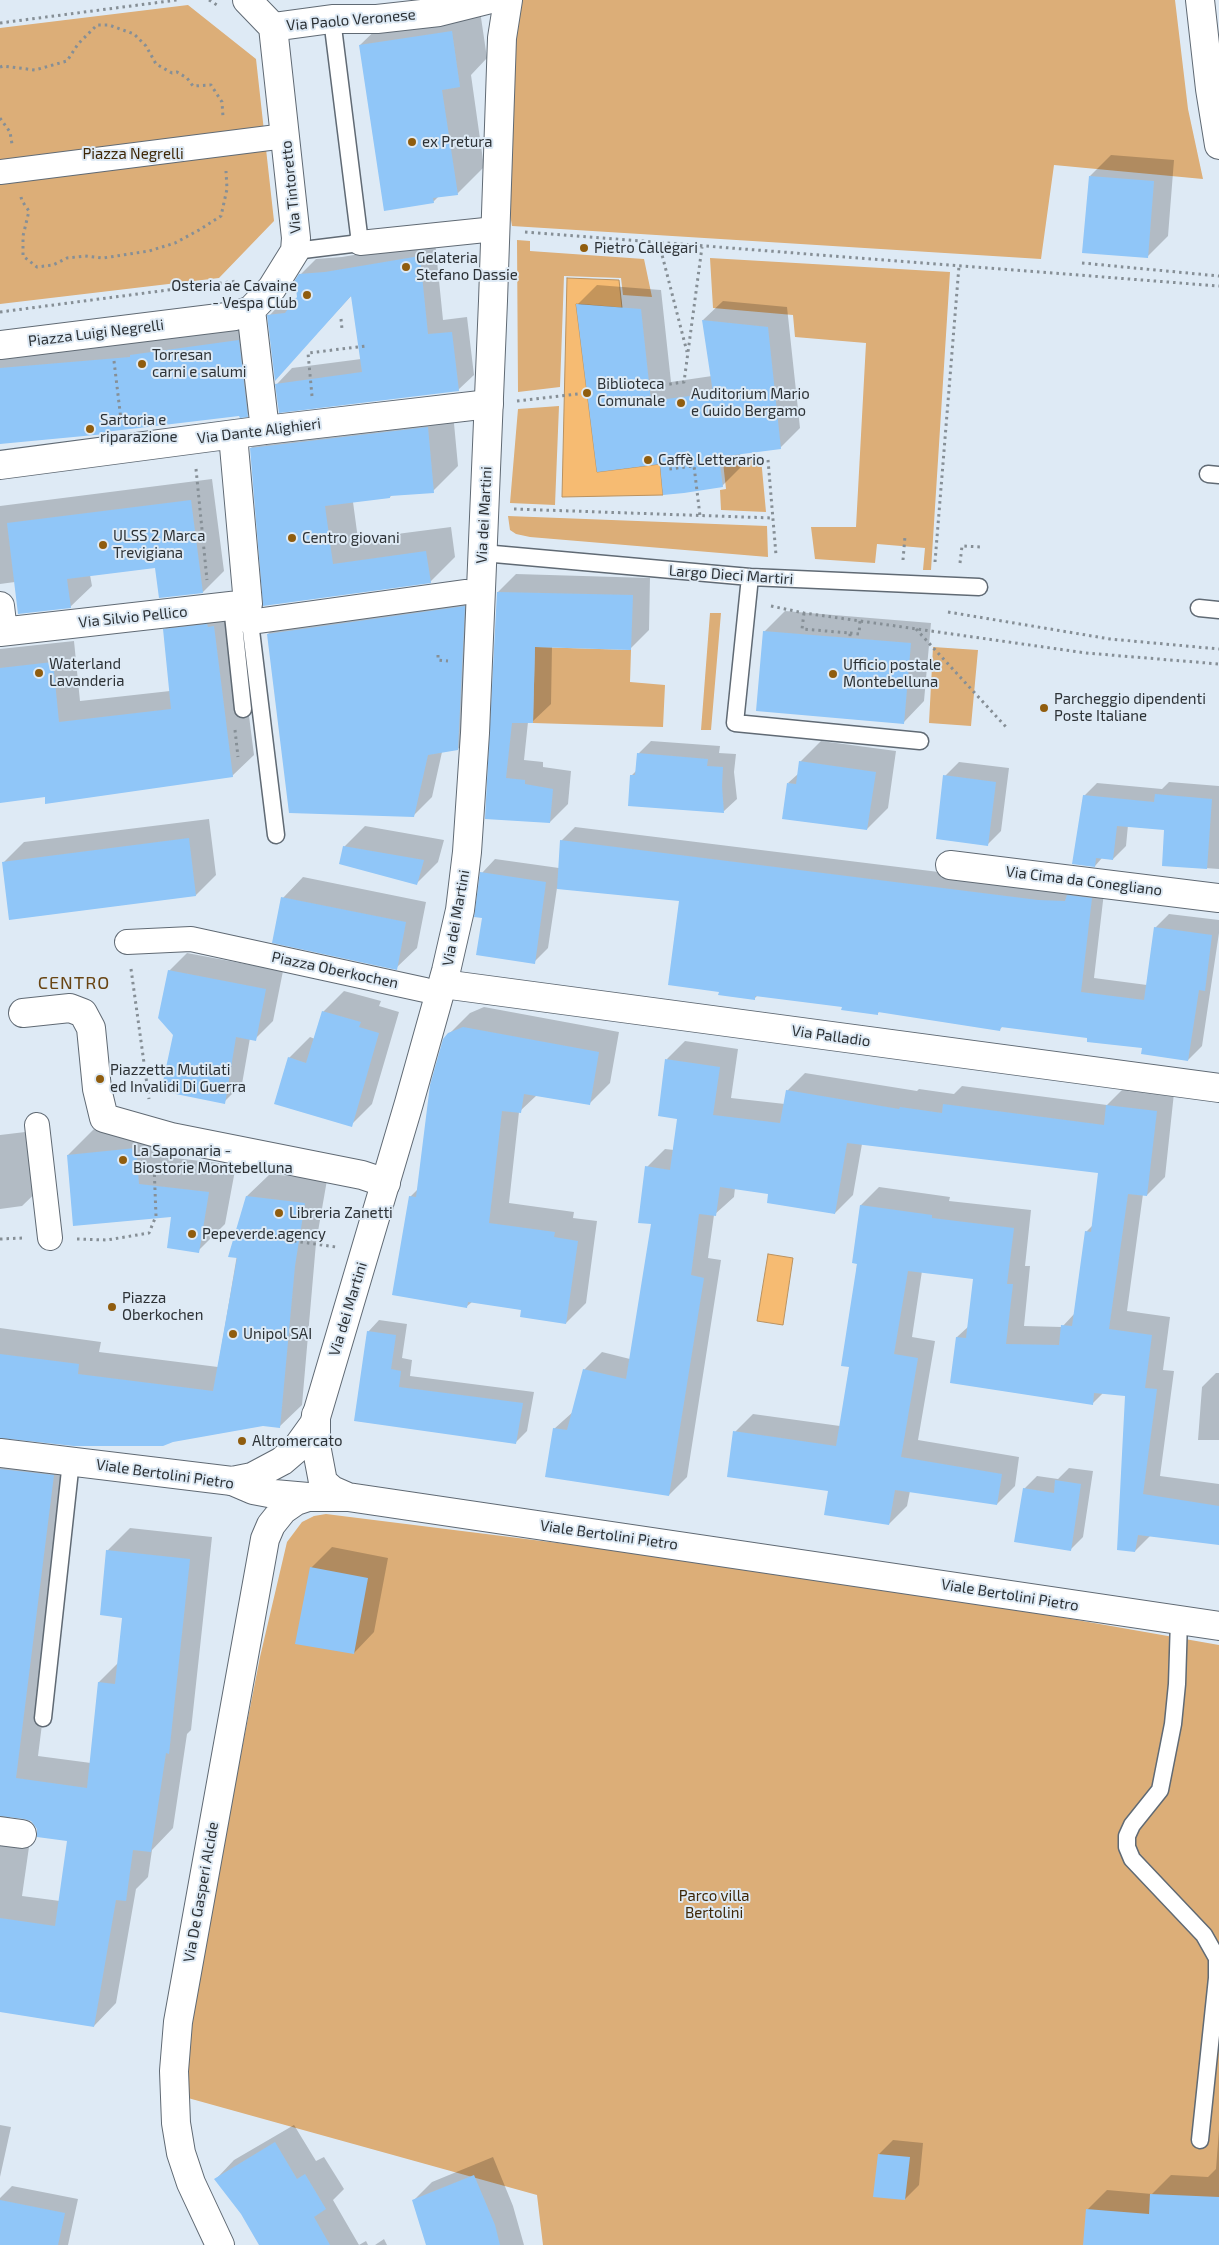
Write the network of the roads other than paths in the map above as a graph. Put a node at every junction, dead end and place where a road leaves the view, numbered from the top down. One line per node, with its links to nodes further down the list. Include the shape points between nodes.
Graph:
1 (487, 0): 5 (street, Via Paolo Veronese, via 439,12 377,19)
2 (508, 0): 11 (street, Via dei Martini, via 502,38)
3 (1200, 0): 7 (street)
4 (236, 4): 6 (street)
5 (332, 19): 6 (street, Via Paolo Veronese); 12 (lane)
6 (273, 27): 8 (street, Via Tintoretto)
7 (1215, 105): 9 (street)
8 (285, 136): 10 (street); 13 (street, Via Tintoretto)
9 (1219, 145)
10 (8, 171)
11 (495, 229): 12 (street); 16 (street, Via dei Martini)
12 (360, 243): 13 (lane)
13 (295, 251): 14 (street, Via Tintoretto, via 272,288)
14 (251, 310): 15 (street, Piazza Luigi Negrelli, via 235,316); 17 (street)
15 (0, 345)
16 (489, 404): 17 (street, Via Dante Alighieri); 20 (street, Via dei Martini)
17 (266, 430): 18 (street, Via Dante Alighieri)
18 (233, 435): 19 (street, Via Dante Alighieri); 26 (street)
19 (0, 465)
20 (483, 553): 21 (lane, Largo Dieci Martiri); 34 (street, Via dei Martini, via 466,867 460,910)
21 (750, 577): 22 (lane, Largo Dieci Martiri); 29 (lane, via 735,723)
22 (979, 587)
23 (466, 592): 26 (street, Via Silvio Pellico)
24 (1199, 608): 25 (lane)
25 (1219, 610)
26 (243, 611): 27 (street, Via Silvio Pellico); 28 (lane); 30 (lane)
27 (1, 623)
28 (243, 709)
29 (920, 741)
30 (276, 835)
31 (950, 865): 32 (street, Via Cima da Conegliano)
32 (1219, 898)
33 (127, 942): 34 (street, Piazza Oberkochen, via 191,938)
34 (434, 987): 36 (street, Via Palladio); 38 (street, Via dei Martini)
35 (23, 1013): 38 (street, via 70,1008 83,1013 91,1028 97,1089 104,1118 152,1121)
36 (1219, 1088)
37 (37, 1125): 39 (street)
38 (386, 1183): 40 (street, Via dei Martini)
39 (50, 1238)
40 (316, 1415): 43 (street, Via dei Martini, via 303,1440 282,1461 252,1477); 45 (street, Via dei Martini, via 316,1445 323,1482)
41 (0, 1454): 42 (street, Viale Bertolini Pietro)
42 (71, 1461): 43 (street, Viale Bertolini Pietro); 49 (lane)
43 (232, 1481): 44 (street, Viale Bertolini Pietro, via 260,1492); 46 (street, Via De Gasperi Alcide, via 261,1506)
44 (308, 1497): 45 (street, Viale Bertolini Pietro); 46 (street, Via De Gasperi Alcide, via 283,1510)
45 (348, 1497): 47 (street, Viale Bertolini Pietro)
46 (267, 1533): 51 (street, Via De Gasperi Alcide, via 178,2022 174,2071 181,2152 191,2183)
47 (1179, 1620): 48 (street, Viale Bertolini Pietro); 50 (lane, via 1173,1724 1160,1790 1132,1824 1126,1847 1132,1859 1204,1935 1217,1958)
48 (1219, 1626)
49 (42, 1718)
50 (1200, 2140)
51 (220, 2245)

